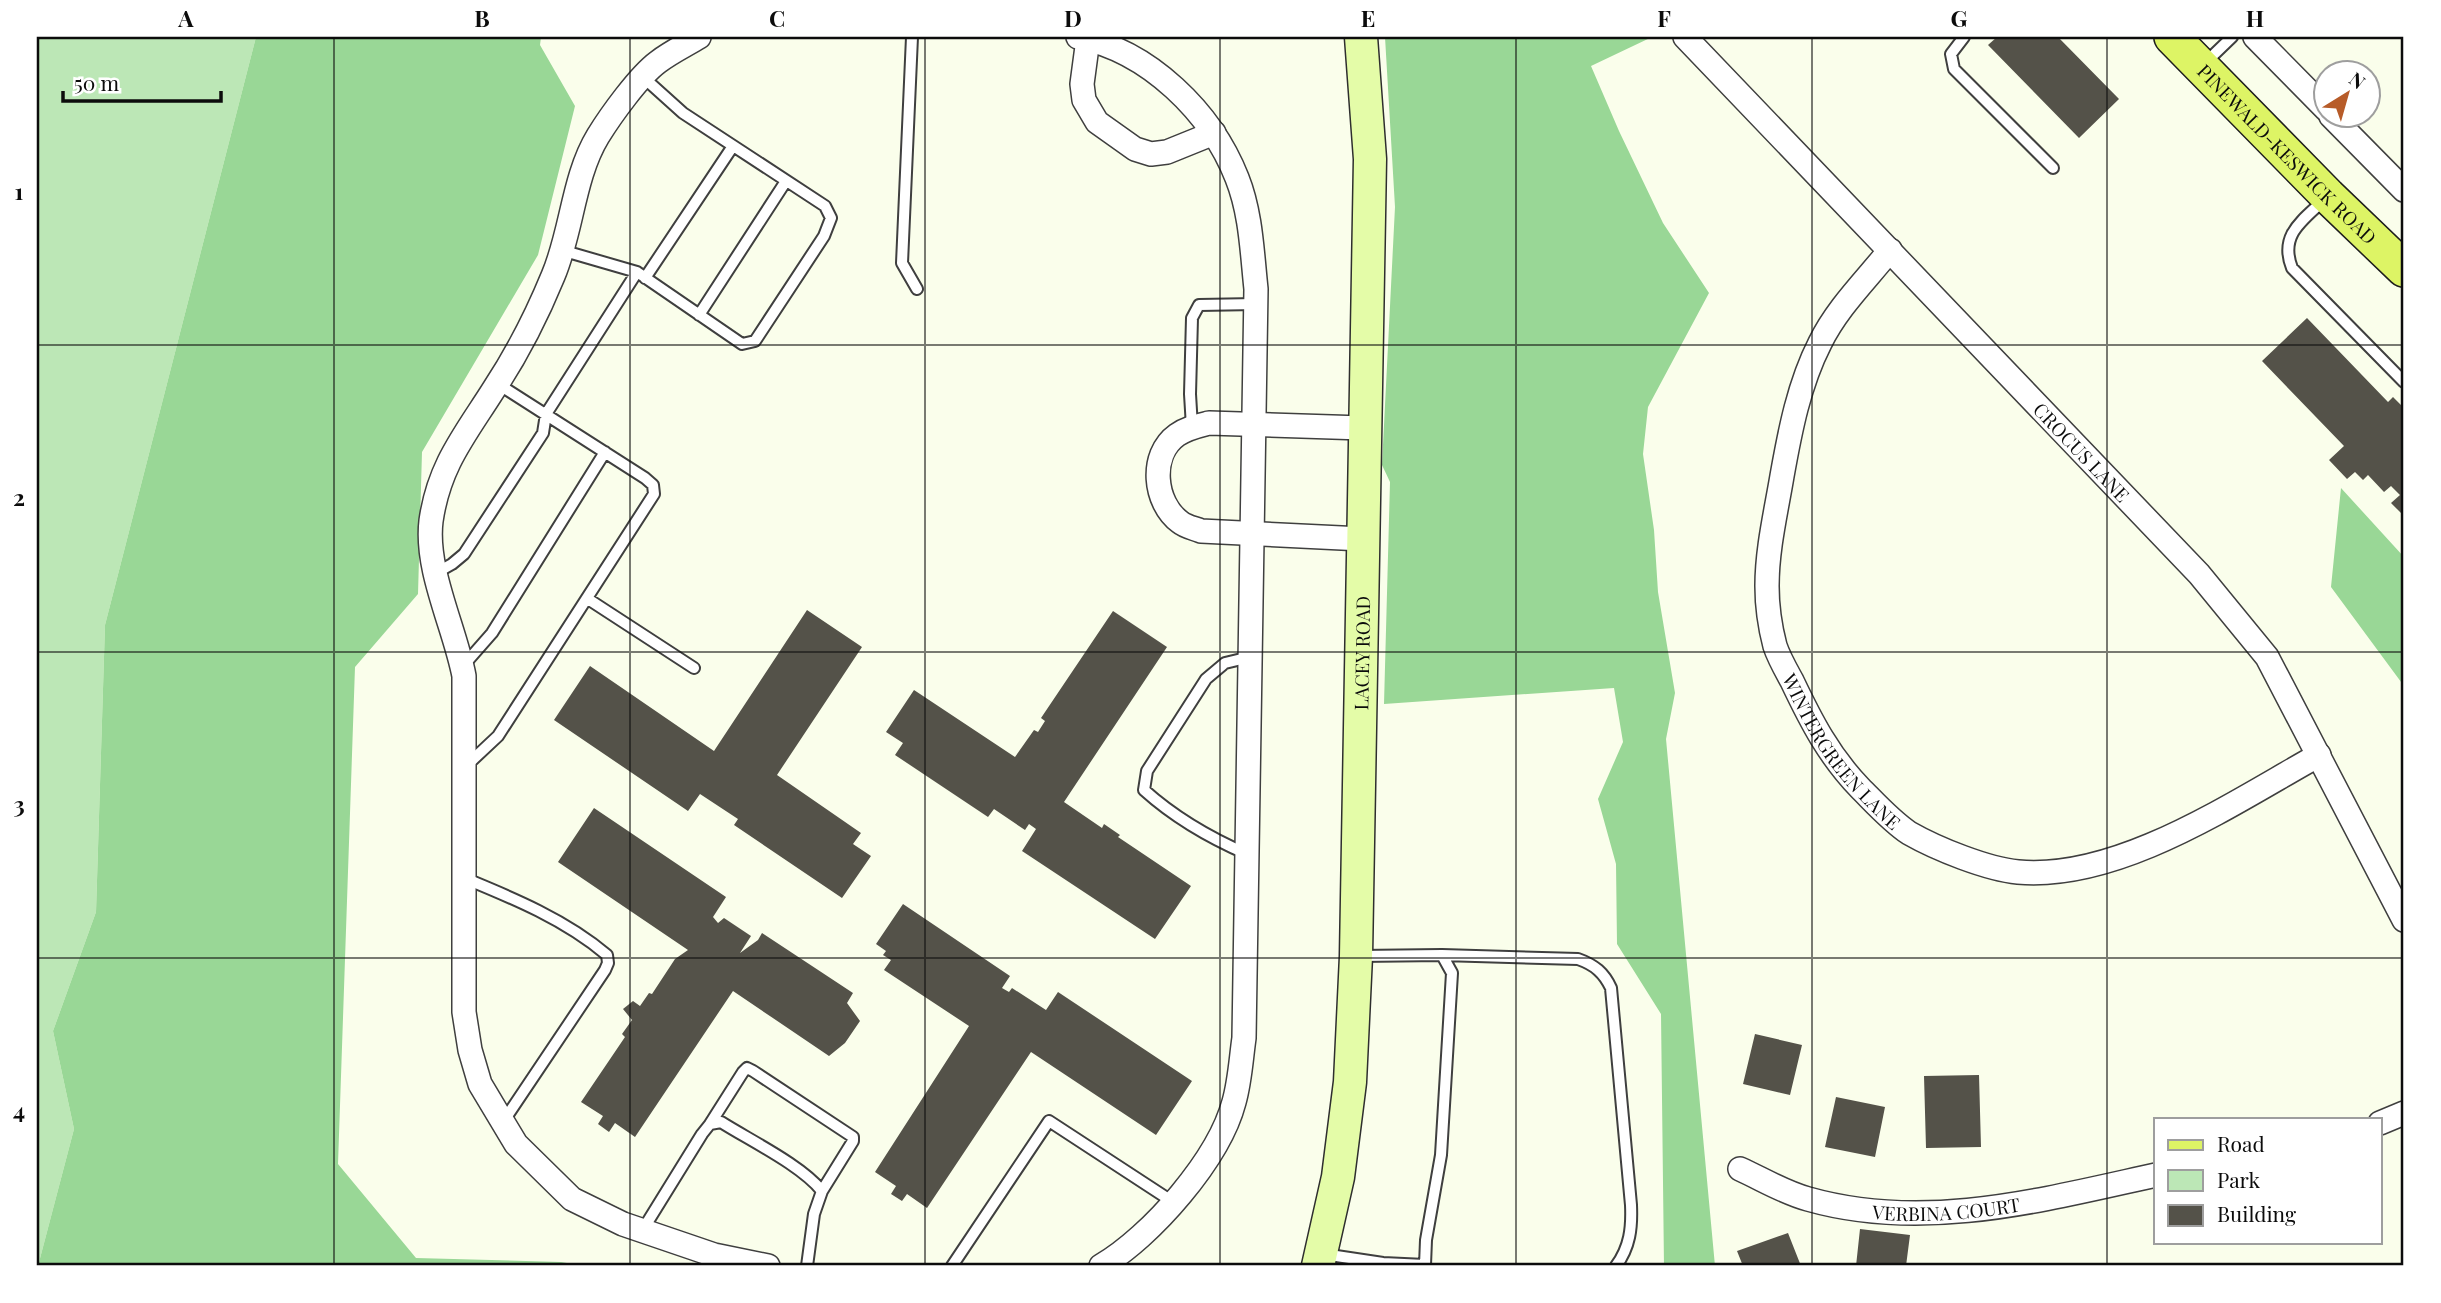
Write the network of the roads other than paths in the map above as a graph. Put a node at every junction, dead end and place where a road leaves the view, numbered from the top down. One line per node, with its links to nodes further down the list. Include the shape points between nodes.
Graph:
1 (699, 37): 11 (street)
2 (912, 37): 24 (lane, via 902,263)
3 (1361, 37): 32 (main road, LACEY ROAD, via 1370,159)
4 (1685, 37): 21 (street, CROCUS LANE)
5 (1964, 37): 16 (lane, via 1951,54 1954,69)
6 (2172, 37): 10 (main road, PINEWALD-KESWICK ROAD)
7 (2232, 37): 10 (lane)
8 (2255, 37): 12 (street)
9 (1083, 38): 14 (street, via 1125,53 1159,75); 14 (street, via 1084,100 1097,122 1135,149 1151,154)
10 (2201, 67): 19 (main road, PINEWALD-KESWICK ROAD)
11 (643, 77): 15 (lane, via 683,113); 20 (street, via 588,155)
12 (2312, 95)
13 (2345, 130): 18 (street)
14 (1214, 133): 25 (street, via 1237,178 1249,222)
15 (733, 146): 17 (lane); 23 (lane)
16 (2053, 168)
17 (786, 181): 26 (lane); 26 (lane, via 825,206 831,218 824,236 755,341 742,344)
18 (2404, 190)
19 (2328, 196): 22 (main road, PINEWALD-KESWICK ROAD); 27 (lane, via 2291,233 2287,256 2301,278)
20 (561, 250): 23 (lane); 28 (street, via 554,275)
21 (1890, 250): 41 (street, CROCUS LANE, via 2199,574 2267,657); 41 (street, WINTERGREEN LANE, via 1819,343 1789,434 1767,585 1776,648 1817,734 1850,777 1909,832 1962,858 2018,872 2090,865 2156,845)
22 (2404, 269)
23 (641, 275): 26 (lane); 29 (lane)
24 (917, 289)
25 (1256, 304): 30 (street); 31 (lane, via 1199,305 1195,311)
26 (699, 315)
27 (2404, 382)
28 (498, 384): 29 (lane); 36 (street, via 445,467 431,524)
29 (546, 414): 33 (lane); 36 (lane, via 543,433 464,554)
30 (1254, 424): 31 (street); 32 (street); 34 (street)
31 (1192, 427): 34 (street, via 1164,449 1158,474 1164,507 1181,524 1201,531)
32 (1363, 428): 35 (main road, LACEY ROAD)
33 (605, 452): 37 (lane, via 645,478 653,485 654,494); 39 (lane, via 492,633)
34 (1252, 532): 35 (street); 38 (street)
35 (1362, 539): 47 (main road, LACEY ROAD)
36 (436, 573): 39 (street)
37 (588, 599): 40 (lane); 42 (lane, via 498,736)
38 (1250, 657): 43 (street); 43 (lane, via 1225,663 1206,678 1147,771 1144,790 1218,842)
39 (463, 666): 42 (street)
40 (694, 668)
41 (2319, 755): 45 (street, CROCUS LANE)
42 (464, 768): 44 (street)
43 (1247, 854): 55 (street, via 1244,1038 1234,1102 1217,1143)
44 (464, 878): 49 (street, via 464,1012 470,1050 480,1084); 49 (lane, via 586,937 607,954 604,970)
45 (2404, 920)
46 (1442, 955): 47 (lane); 62 (lane, via 1452,972 1446,1098 1426,1240); 63 (lane, via 1578,959 1606,976 1611,988 1632,1228 1628,1247)
47 (1356, 956): 57 (main road, LACEY ROAD, via 1350,1082 1338,1177)
48 (2404, 1114): 50 (street)
49 (503, 1122): 56 (street, via 516,1144 572,1199)
50 (2382, 1122)
51 (710, 1124): 54 (lane, via 722,1122); 54 (lane, via 743,1072 747,1068 753,1071 853,1137); 56 (lane)
52 (1740, 1169): 53 (street, VERBINA COURT, via 1807,1199 1912,1215 2040,1200)
53 (2154, 1175)
54 (822, 1191): 59 (lane)
55 (1173, 1202): 60 (lane, via 1049,1121); 61 (street, via 1142,1236)
56 (642, 1231): 58 (street, via 714,1255)
57 (1320, 1260): 62 (lane)
58 (768, 1266)
59 (807, 1266)
60 (952, 1266)
61 (1101, 1266)
62 (1427, 1266)
63 (1616, 1266)

